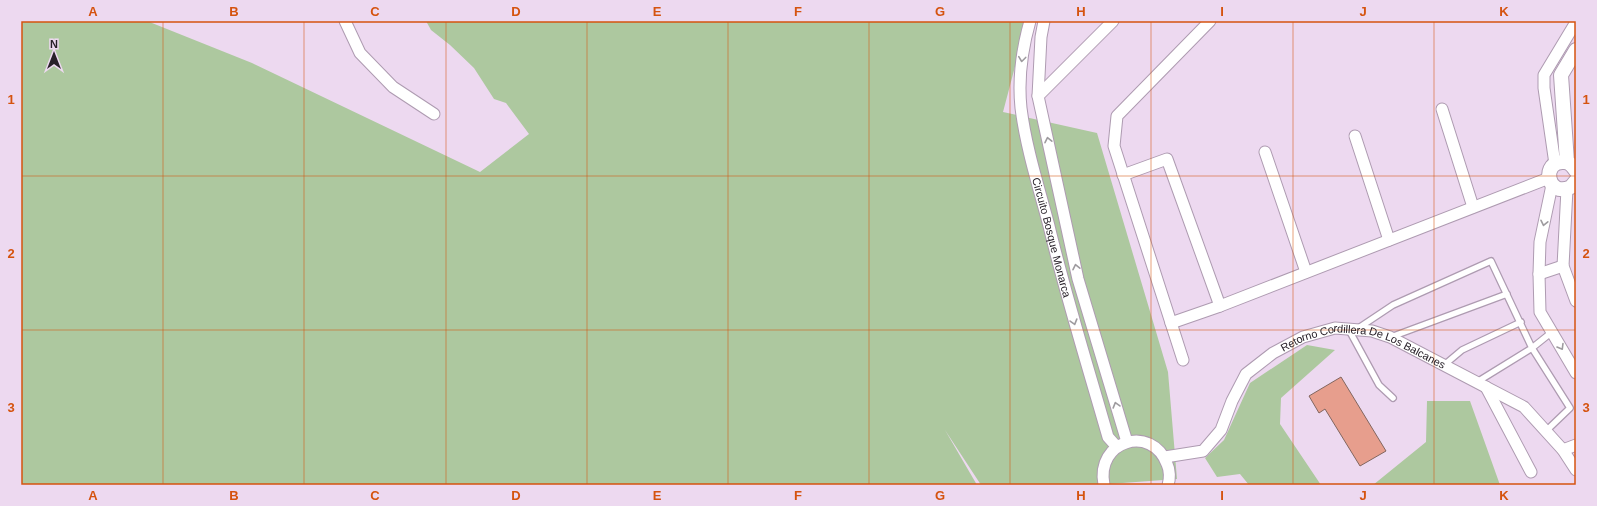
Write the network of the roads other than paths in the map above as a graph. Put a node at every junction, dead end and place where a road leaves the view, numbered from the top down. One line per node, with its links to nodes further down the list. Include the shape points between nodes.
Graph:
1 (346, 21): 10 (street, via 360,53 393,87)
2 (1030, 21): 37 (street, Circuito Bosque Monarca, one-way to 37, via 1024,42 1021,71 1021,107 1025,133 1067,299 1108,437)
3 (1044, 21): 8 (street, Circuito Bosque Monarca, via 1040,37)
4 (1113, 21): 8 (street)
5 (1210, 21): 14 (street, via 1117,116 1114,146)
6 (1576, 22): 13 (street, via 1544,75 1544,88)
7 (1576, 50): 13 (street, via 1561,75)
8 (1038, 96): 37 (street, Circuito Bosque Monarca, one-way to 8, via 1078,279)
9 (1442, 109): 17 (street)
10 (434, 114)
11 (1355, 136): 18 (street)
12 (1265, 152): 20 (street)
13 (1566, 166): 15 (street, via 1550,170)
14 (1123, 175): 24 (street, via 1167,159); 26 (street)
15 (1550, 181): 16 (street, via 1559,189); 17 (street); 21 (street, one-way to 21, via 1540,242)
16 (1571, 185): 19 (street)
17 (1473, 207): 18 (street)
18 (1389, 240): 20 (street)
19 (1563, 266): 21 (street); 23 (street)
20 (1306, 272): 24 (street)
21 (1539, 274): 28 (street, via 1540,312)
22 (1507, 294): 25 (lane); 27 (lane, via 1491,261 1393,305); 29 (lane)
23 (1576, 301)
24 (1220, 306): 26 (street)
25 (1521, 322): 30 (lane); 32 (lane, via 1462,350)
26 (1171, 323): 31 (street)
27 (1352, 330): 29 (street, Retorno Cordillera De Los Balcanes, via 1372,331); 35 (lane, via 1379,385); 40 (street, Retorno Cordillera De Los Balcanes, via 1335,328 1303,337 1272,354 1246,374 1221,430 1203,450)
28 (1552, 332): 30 (lane); 33 (street, one-way to 33)
29 (1390, 337): 32 (street, Retorno Cordillera De Los Balcanes)
30 (1532, 348): 34 (lane); 36 (lane, via 1570,408)
31 (1183, 360)
32 (1443, 366): 34 (street, Retorno Cordillera De Los Balcanes)
33 (1576, 373)
34 (1481, 384): 36 (street, Retorno Cordillera De Los Balcanes, via 1524,407); 42 (street)
35 (1393, 398)
36 (1546, 431): 39 (street, Retorno Cordillera De Los Balcanes)
37 (1122, 444): 40 (street, via 1138,441 1149,444); 43 (street, via 1109,454 1103,464)
38 (1576, 445): 39 (street)
39 (1563, 450): 41 (street, Retorno Cordillera De Los Balcanes)
40 (1165, 457): 44 (street, via 1169,469)
41 (1576, 470)
42 (1531, 472)
43 (1104, 485)
44 (1168, 485)

